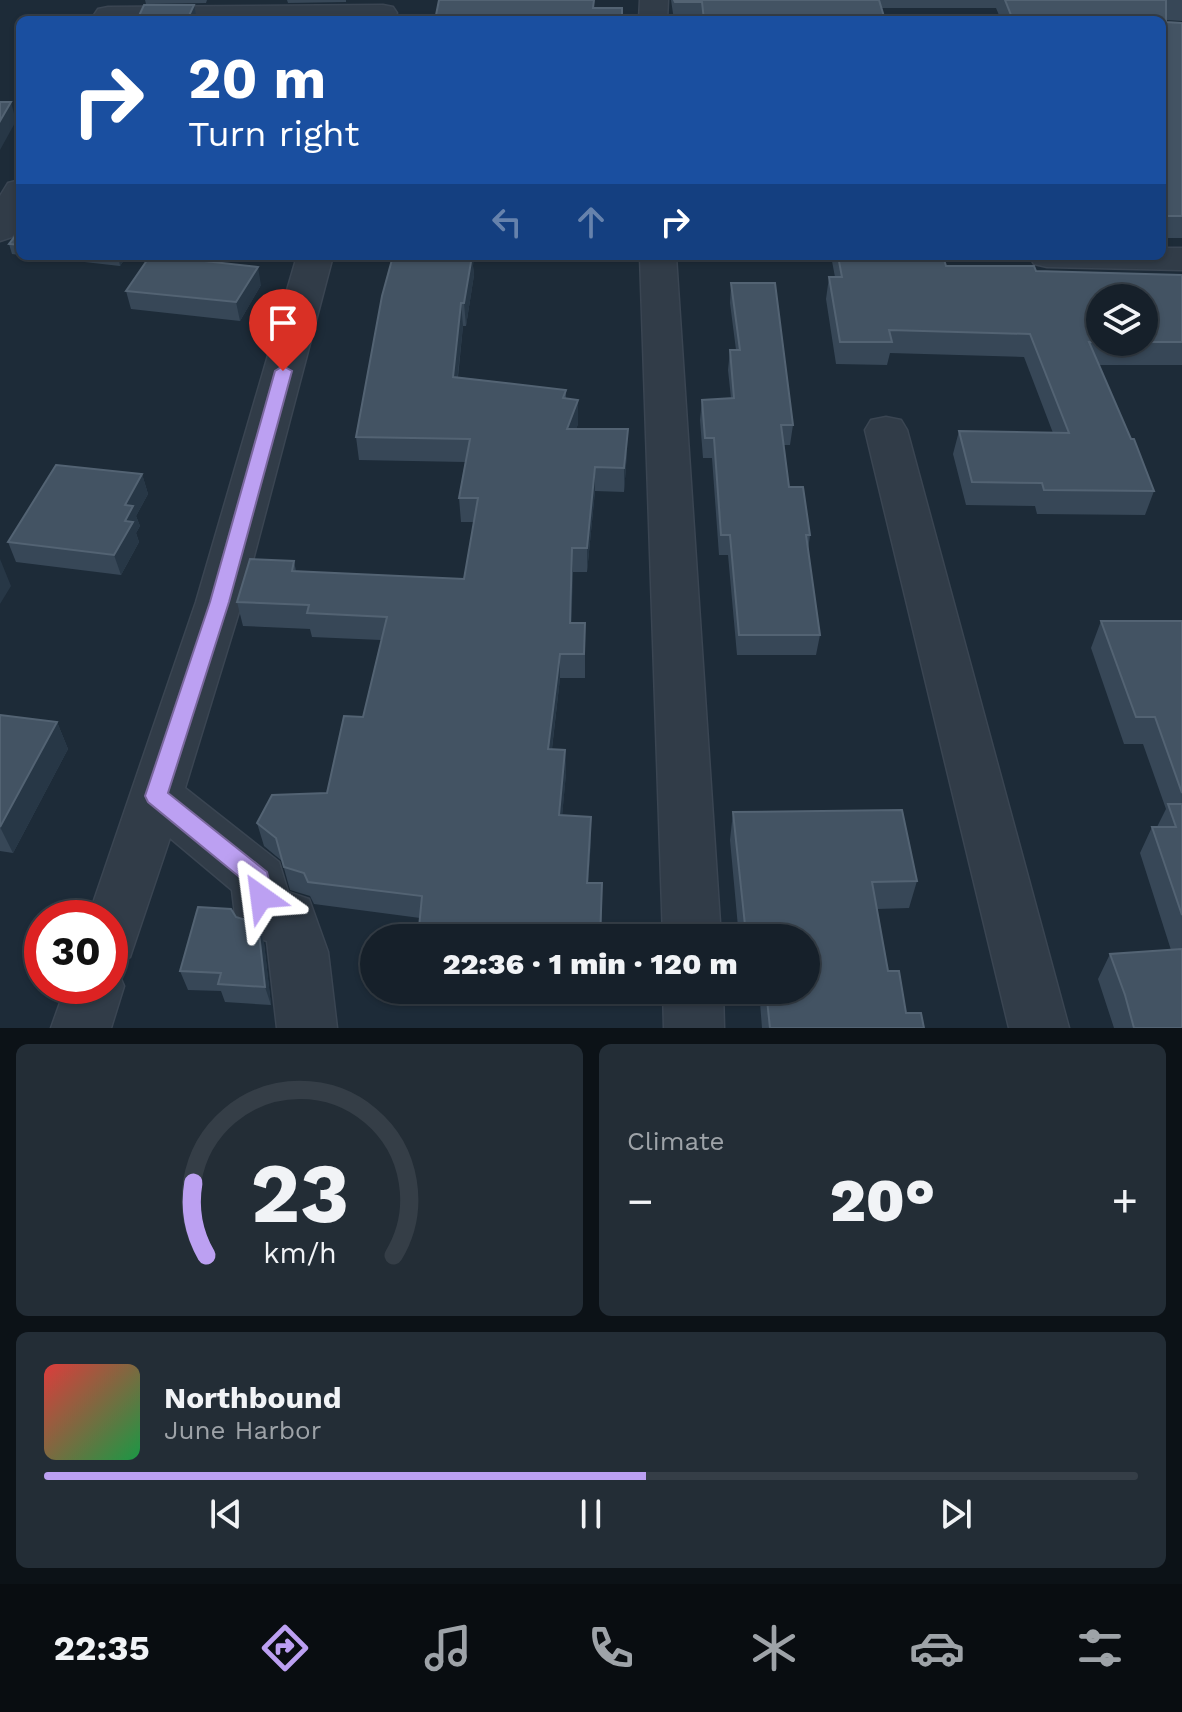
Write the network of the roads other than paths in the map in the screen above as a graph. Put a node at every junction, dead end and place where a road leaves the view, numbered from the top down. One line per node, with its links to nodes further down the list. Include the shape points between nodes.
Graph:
1 (384, 11): 2 (street)
2 (110, 12)
3 (16, 198): 4 (street)
4 (0, 230)
5 (314, 260): 8 (street, via 219,602)
6 (658, 260): 10 (street)
7 (886, 430): 16 (street)
8 (156, 796): 9 (street); 14 (street, via 259,879 263,915 289,917 299,952)
9 (123, 900)
10 (691, 924)
11 (89, 1004): 13 (street)
12 (693, 1004): 15 (street)
13 (81, 1028)
14 (307, 1028)
15 (694, 1028)
16 (1039, 1028)

